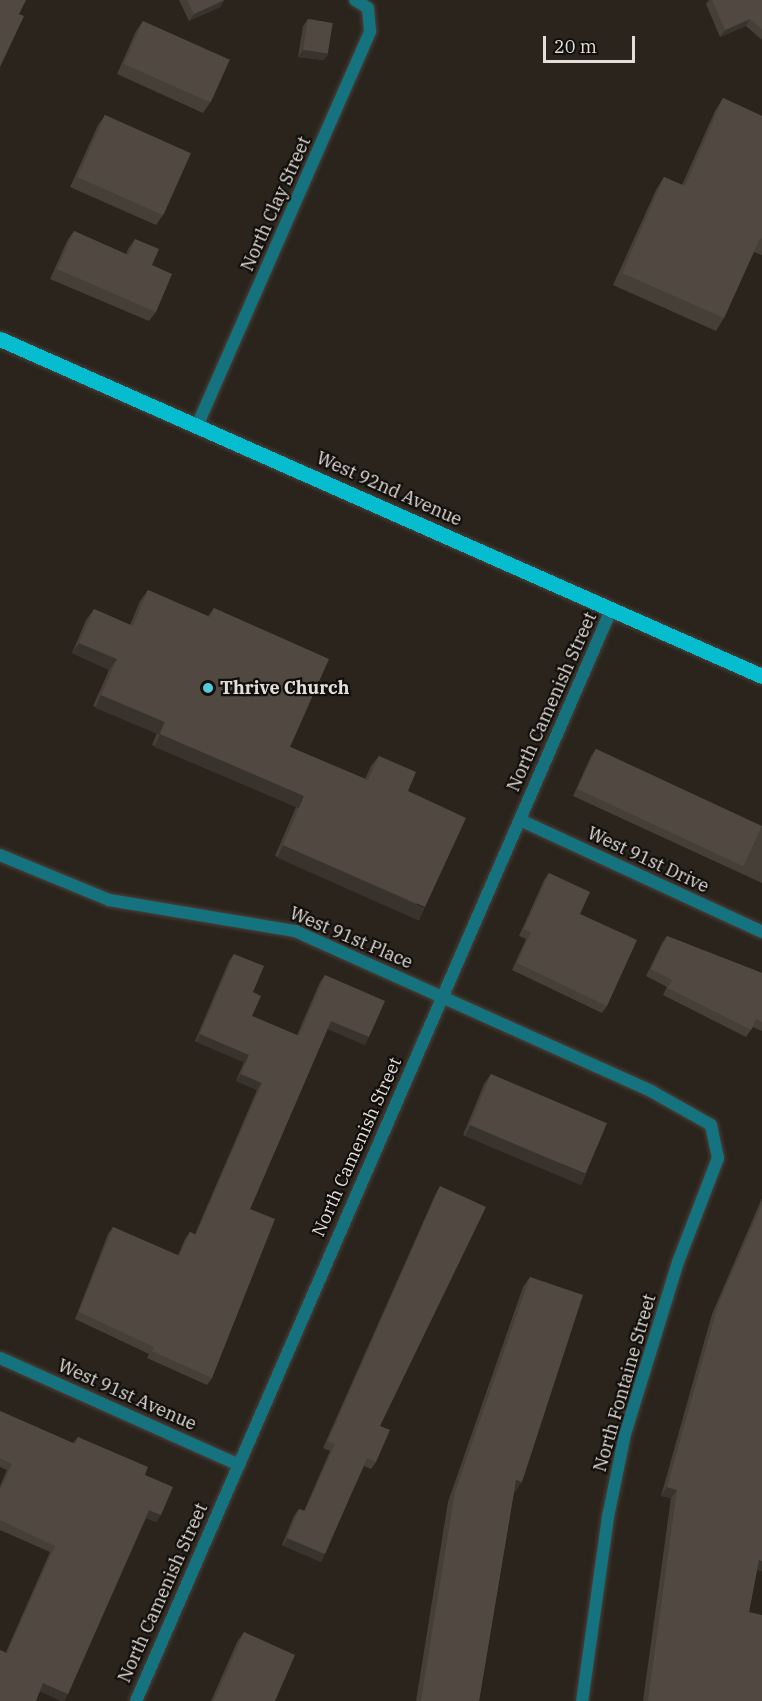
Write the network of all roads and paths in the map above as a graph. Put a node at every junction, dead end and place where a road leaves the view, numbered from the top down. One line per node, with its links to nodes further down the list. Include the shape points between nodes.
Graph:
1 (356, 0): 3 (street, North Clay Street, via 368,8 370,31)
2 (0, 339): 3 (main road, West 92nd Avenue)
3 (197, 426): 4 (main road, West 92nd Avenue)
4 (612, 608): 5 (main road, West 92nd Avenue); 6 (street, North Camenish Street)
5 (762, 676)
6 (520, 820): 8 (street, West 91st Drive); 9 (street, North Camenish Street)
7 (0, 855): 9 (street, West 91st Place, via 109,900 271,924)
8 (762, 932)
9 (443, 997): 10 (street, West 91st Place); 12 (street, North Camenish Street)
10 (674, 1103): 14 (street, North Fontaine Street, via 711,1125 718,1158 678,1263 626,1434 608,1517)
11 (0, 1358): 12 (street, West 91st Avenue)
12 (239, 1465): 13 (street, North Camenish Street)
13 (136, 1701)
14 (582, 1701)

